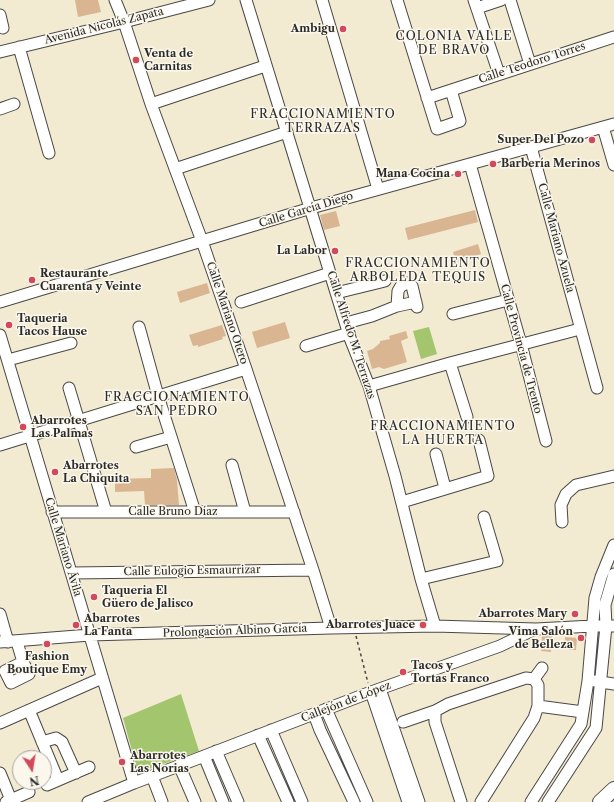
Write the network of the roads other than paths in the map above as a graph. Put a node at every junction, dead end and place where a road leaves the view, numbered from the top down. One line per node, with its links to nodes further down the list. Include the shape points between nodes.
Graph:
1 (115, 0): 11 (street, Calle Mariano Otero)
2 (209, 0): 8 (street, Avenida Nicolás Zapata)
3 (246, 0): 17 (street, Calle Alfredo M. Terrazas)
4 (322, 0): 31 (street)
5 (397, 0): 20 (street)
6 (502, 0): 9 (street)
7 (510, 0): 16 (street)
8 (181, 4): 11 (street, Avenida Nicolás Zapata)
9 (476, 4): 18 (street)
10 (0, 15): 12 (street)
11 (124, 22): 14 (street, Avenida Nicolás Zapata); 22 (street, Calle Mariano Otero)
12 (3, 28)
13 (614, 37): 16 (street, Calle Teodoro Torres)
14 (19, 47): 15 (street, Avenida Nicolás Zapata); 27 (street)
15 (0, 52)
16 (530, 64): 18 (street, Calle Teodoro Torres)
17 (265, 66): 22 (street); 25 (street, Calle Alfredo M. Terrazas)
18 (499, 74): 19 (street, Calle Teodoro Torres)
19 (451, 90): 20 (street, Calle Teodoro Torres); 20 (street, via 460,121 437,129)
20 (427, 98)
21 (14, 104): 23 (street)
22 (151, 104): 30 (street, Calle Mariano Otero)
23 (0, 109)
24 (609, 126): 26 (street, Calle García Diego); 29 (street)
25 (287, 132): 30 (street); 32 (street, Calle Alfredo M. Terrazas)
26 (531, 147): 28 (street, Calle García Diego); 44 (street, Calle Mariano Azuela)
27 (49, 153)
28 (470, 164): 31 (street, Calle García Diego); 37 (street, Calle Provincia de Trento)
29 (614, 165)
30 (175, 169): 33 (street, Calle Mariano Otero)
31 (378, 188): 32 (street, Calle García Diego)
32 (311, 208): 33 (street, Calle García Diego); 34 (street, Calle Alfredo M. Terrazas)
33 (202, 242): 38 (street, Calle García Diego); 51 (street, Calle Mariano Otero)
34 (330, 273): 36 (street, Calle Alfredo M. Terrazas); 39 (street)
35 (385, 281): 36 (street)
36 (336, 293): 43 (street, Calle Alfredo M. Terrazas)
37 (508, 300): 41 (street); 47 (street, Calle Provincia de Trento)
38 (0, 302)
39 (241, 302)
40 (397, 306): 40 (street, via 398,291 407,283 412,286 417,305); 43 (street)
41 (453, 314)
42 (139, 327): 55 (street)
43 (347, 328): 48 (street); 52 (street, Calle Alfredo M. Terrazas)
44 (580, 329): 47 (street); 54 (street, Calle Mariano Azuela)
45 (0, 335): 49 (street, Calle Mariano Ávila)
46 (71, 343): 49 (street)
47 (521, 344): 50 (street); 61 (street, Calle Provincia de Trento)
48 (306, 346)
49 (8, 360): 58 (street, Calle Mariano Ávila)
50 (450, 363): 52 (street); 56 (street)
51 (246, 369): 55 (street); 73 (street, Calle Mariano Otero)
52 (369, 386): 68 (street, Calle Alfredo M. Terrazas)
53 (69, 388): 57 (street)
54 (597, 388)
55 (158, 396): 57 (street); 59 (street)
56 (467, 416)
57 (79, 421): 58 (street); 70 (street)
58 (30, 436): 62 (street); 69 (street, Calle Mariano Ávila)
59 (172, 437): 63 (street); 71 (street)
60 (479, 440): 67 (street, via 488,476)
61 (546, 441)
62 (0, 445)
63 (136, 447)
64 (436, 454): 67 (street)
65 (232, 465): 72 (street)
66 (614, 476): 75 (street, via 576,484 566,494 561,505)
67 (445, 488): 68 (street)
68 (402, 502): 80 (street, Calle Alfredo M. Terrazas)
69 (52, 512): 70 (street, Calle Bruno Díaz); 78 (street, Calle Mariano Ávila)
70 (106, 512): 71 (street, Calle Bruno Díaz)
71 (195, 512): 72 (street, Calle Bruno Díaz)
72 (245, 512): 73 (street, Calle Bruno Díaz)
73 (294, 512): 77 (street, Calle Mariano Otero)
74 (484, 517): 80 (street, via 497,560)
75 (562, 522)
76 (614, 545): 83 (street, via 595,598)
77 (313, 570): 78 (street, Calle Eulogio Esmaurrizar); 85 (street, Calle Mariano Otero)
78 (71, 573): 88 (street, Calle Mariano Ávila)
79 (614, 574): 84 (street, via 605,605)
80 (421, 579): 82 (street, Calle Alfredo M. Terrazas)
81 (0, 614): 89 (street)
82 (435, 626): 85 (street, Prolongación Albino García); 86 (street, Prolongación Albino García)
83 (593, 626): 84 (street, Prolongación Albino García); 87 (street, Prolongación Albino García); 95 (street)
84 (610, 626): 96 (street)
85 (331, 628): 88 (street, Prolongación Albino García)
86 (499, 628): 87 (street, Prolongación Albino García); 90 (street)
87 (536, 629): 90 (street, Callejón de López)
88 (90, 635): 89 (street, Prolongación Albino García); 93 (street, Calle Mariano Ávila)
89 (8, 642): 91 (street)
90 (500, 646): 98 (street, Callejón de López)
91 (23, 662)
92 (542, 668): 94 (street)
93 (102, 678): 101 (street); 119 (street, Calle Mariano Ávila)
94 (534, 679): 99 (street, via 538,685); 102 (street, via 526,678 448,704)
95 (588, 680): 96 (street); 103 (street)
96 (601, 682): 97 (street); 138 (street, via 596,728)
97 (614, 684)
98 (375, 691): 100 (street, Callejón de López); 133 (street); 134 (street)
99 (538, 706): 103 (street); 136 (street, via 534,718)
100 (326, 709): 104 (street, Callejón de López); 112 (street)
101 (29, 710): 106 (street); 109 (street)
102 (435, 711): 105 (street); 135 (street, via 435,722)
103 (583, 712): 137 (street, via 581,724)
104 (314, 714): 107 (street, Callejón de López); 115 (street)
105 (403, 722)
106 (0, 723)
107 (270, 730): 108 (street, Callejón de López); 121 (street)
108 (258, 735): 110 (street, Callejón de López); 123 (street)
109 (42, 742): 116 (street, via 56,738 62,742); 116 (street, via 52,782)
110 (216, 751): 111 (street, Callejón de López); 129 (street)
111 (204, 756): 113 (street, Callejón de López); 128 (street)
112 (349, 762): 115 (street); 132 (street)
113 (179, 765): 118 (street, Callejón de López); 127 (street)
114 (89, 767): 116 (street)
115 (337, 768): 131 (street)
116 (76, 773)
117 (0, 774): 124 (street)
118 (152, 776): 119 (street, Callejón de López); 126 (street)
119 (134, 782): 125 (street, Callejón de López)
120 (614, 789): 139 (main road)
121 (297, 790): 123 (street); 130 (street)
122 (29, 792): 124 (street)
123 (286, 799)
124 (9, 801)
125 (88, 802)
126 (162, 802)
127 (195, 802)
128 (223, 802)
129 (238, 802)
130 (302, 802)
131 (354, 802)
132 (367, 802)
133 (408, 802)
134 (419, 802)
135 (461, 802)
136 (481, 802)
137 (531, 802)
138 (548, 802)
139 (600, 802)

